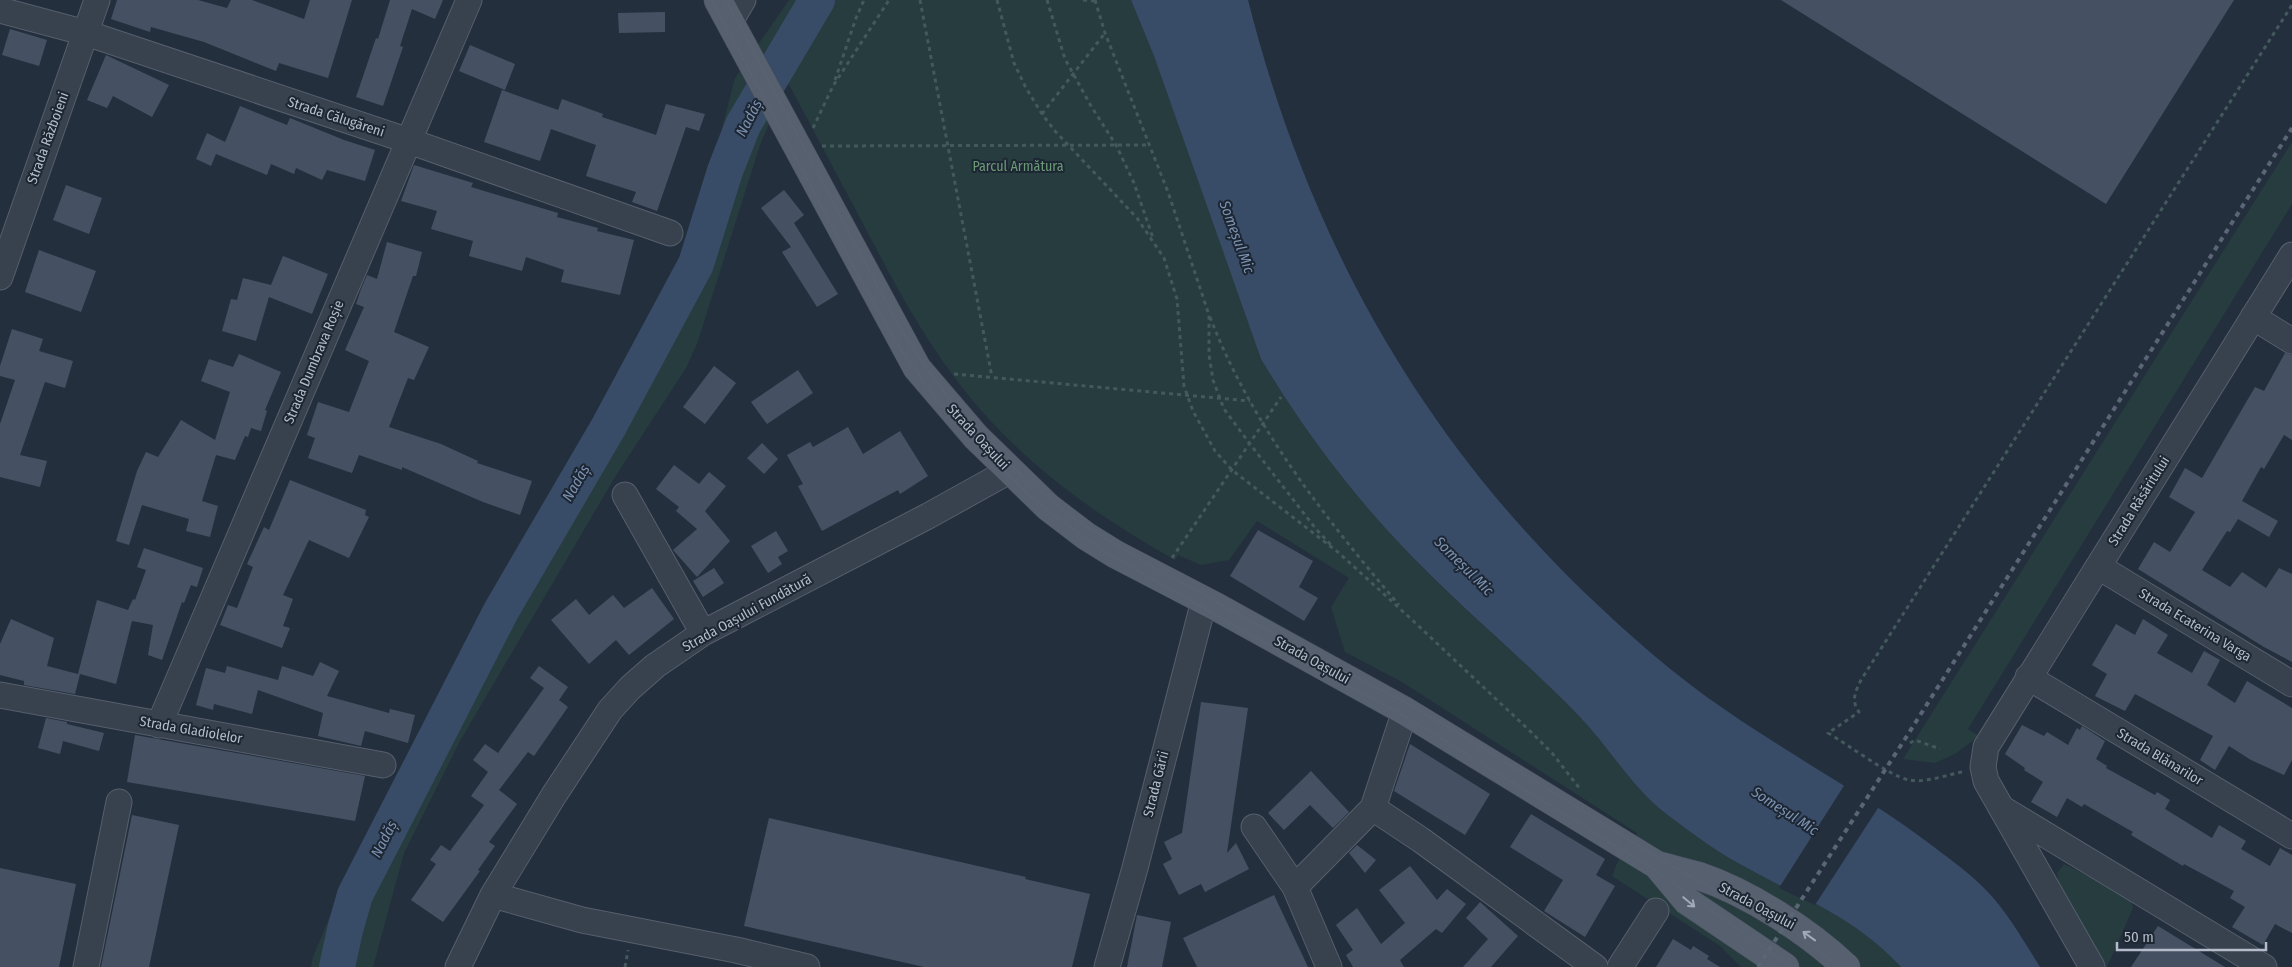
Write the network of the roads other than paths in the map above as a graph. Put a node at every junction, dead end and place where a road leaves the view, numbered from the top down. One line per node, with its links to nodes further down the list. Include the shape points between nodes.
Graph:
1 (97, 0): 5 (street, Strada Războieni)
2 (469, 0): 6 (street, Strada Dumbrava Roșie)
3 (0, 10): 5 (street, Strada Călugăreni)
4 (733, 16): 12 (main road, Strada Oașului, via 807,138 917,368)
5 (86, 33): 6 (street, Strada Călugăreni); 9 (street, Strada Războieni)
6 (409, 141): 7 (street, Strada Călugăreni); 21 (street, Strada Dumbrava Roșie)
7 (670, 233)
8 (2292, 255): 10 (street, Strada Răsăritului)
9 (0, 277)
10 (2253, 318): 11 (street); 14 (street, Strada Răsăritului)
11 (2292, 341)
12 (1009, 470): 15 (main road, Strada Oașului, via 1048,507 1086,536); 16 (street, Strada Oașului Fundătură, via 928,516)
13 (625, 495): 16 (street)
14 (2099, 566): 17 (street, Strada Răsăritului); 18 (street, Strada Ecaterina Varga)
15 (1203, 605): 20 (main road, Strada Oașului); 38 (street, Strada Gării)
16 (703, 633): 32 (street, Strada Oașului Fundătură, via 655,666 610,710)
17 (2028, 677): 25 (street, Strada Răsăritului, via 1984,757 1986,781); 27 (street, Strada Blănarilor)
18 (2292, 684)
19 (0, 695): 21 (street, Strada Gladiolelor)
20 (1405, 711): 24 (street); 29 (main road, Strada Oașului)
21 (159, 725): 22 (street, Strada Gladiolelor)
22 (383, 765)
23 (119, 802): 35 (street)
24 (1373, 808): 31 (street); 34 (street)
25 (2002, 808): 28 (street); 30 (street)
26 (1254, 827): 31 (street)
27 (2292, 836)
28 (2061, 844): 30 (street, via 2049,850); 44 (street)
29 (1657, 865): 41 (main road, Strada Oașului, one-way to 41, via 1687,901); 42 (main road, Strada Oașului, one-way to 29, via 1804,932 1745,897 1699,876)
30 (2038, 872): 43 (street)
31 (1295, 886): 39 (street)
32 (493, 895): 36 (street, Strada Oașului Fundătură); 37 (street, via 582,920)
33 (1656, 911): 40 (street)
34 (1592, 965)
35 (86, 967)
36 (458, 967)
37 (806, 967)
38 (1107, 967)
39 (1329, 967)
40 (1620, 967)
41 (1785, 967)
42 (1846, 967)
43 (2092, 967)
44 (2264, 967)

